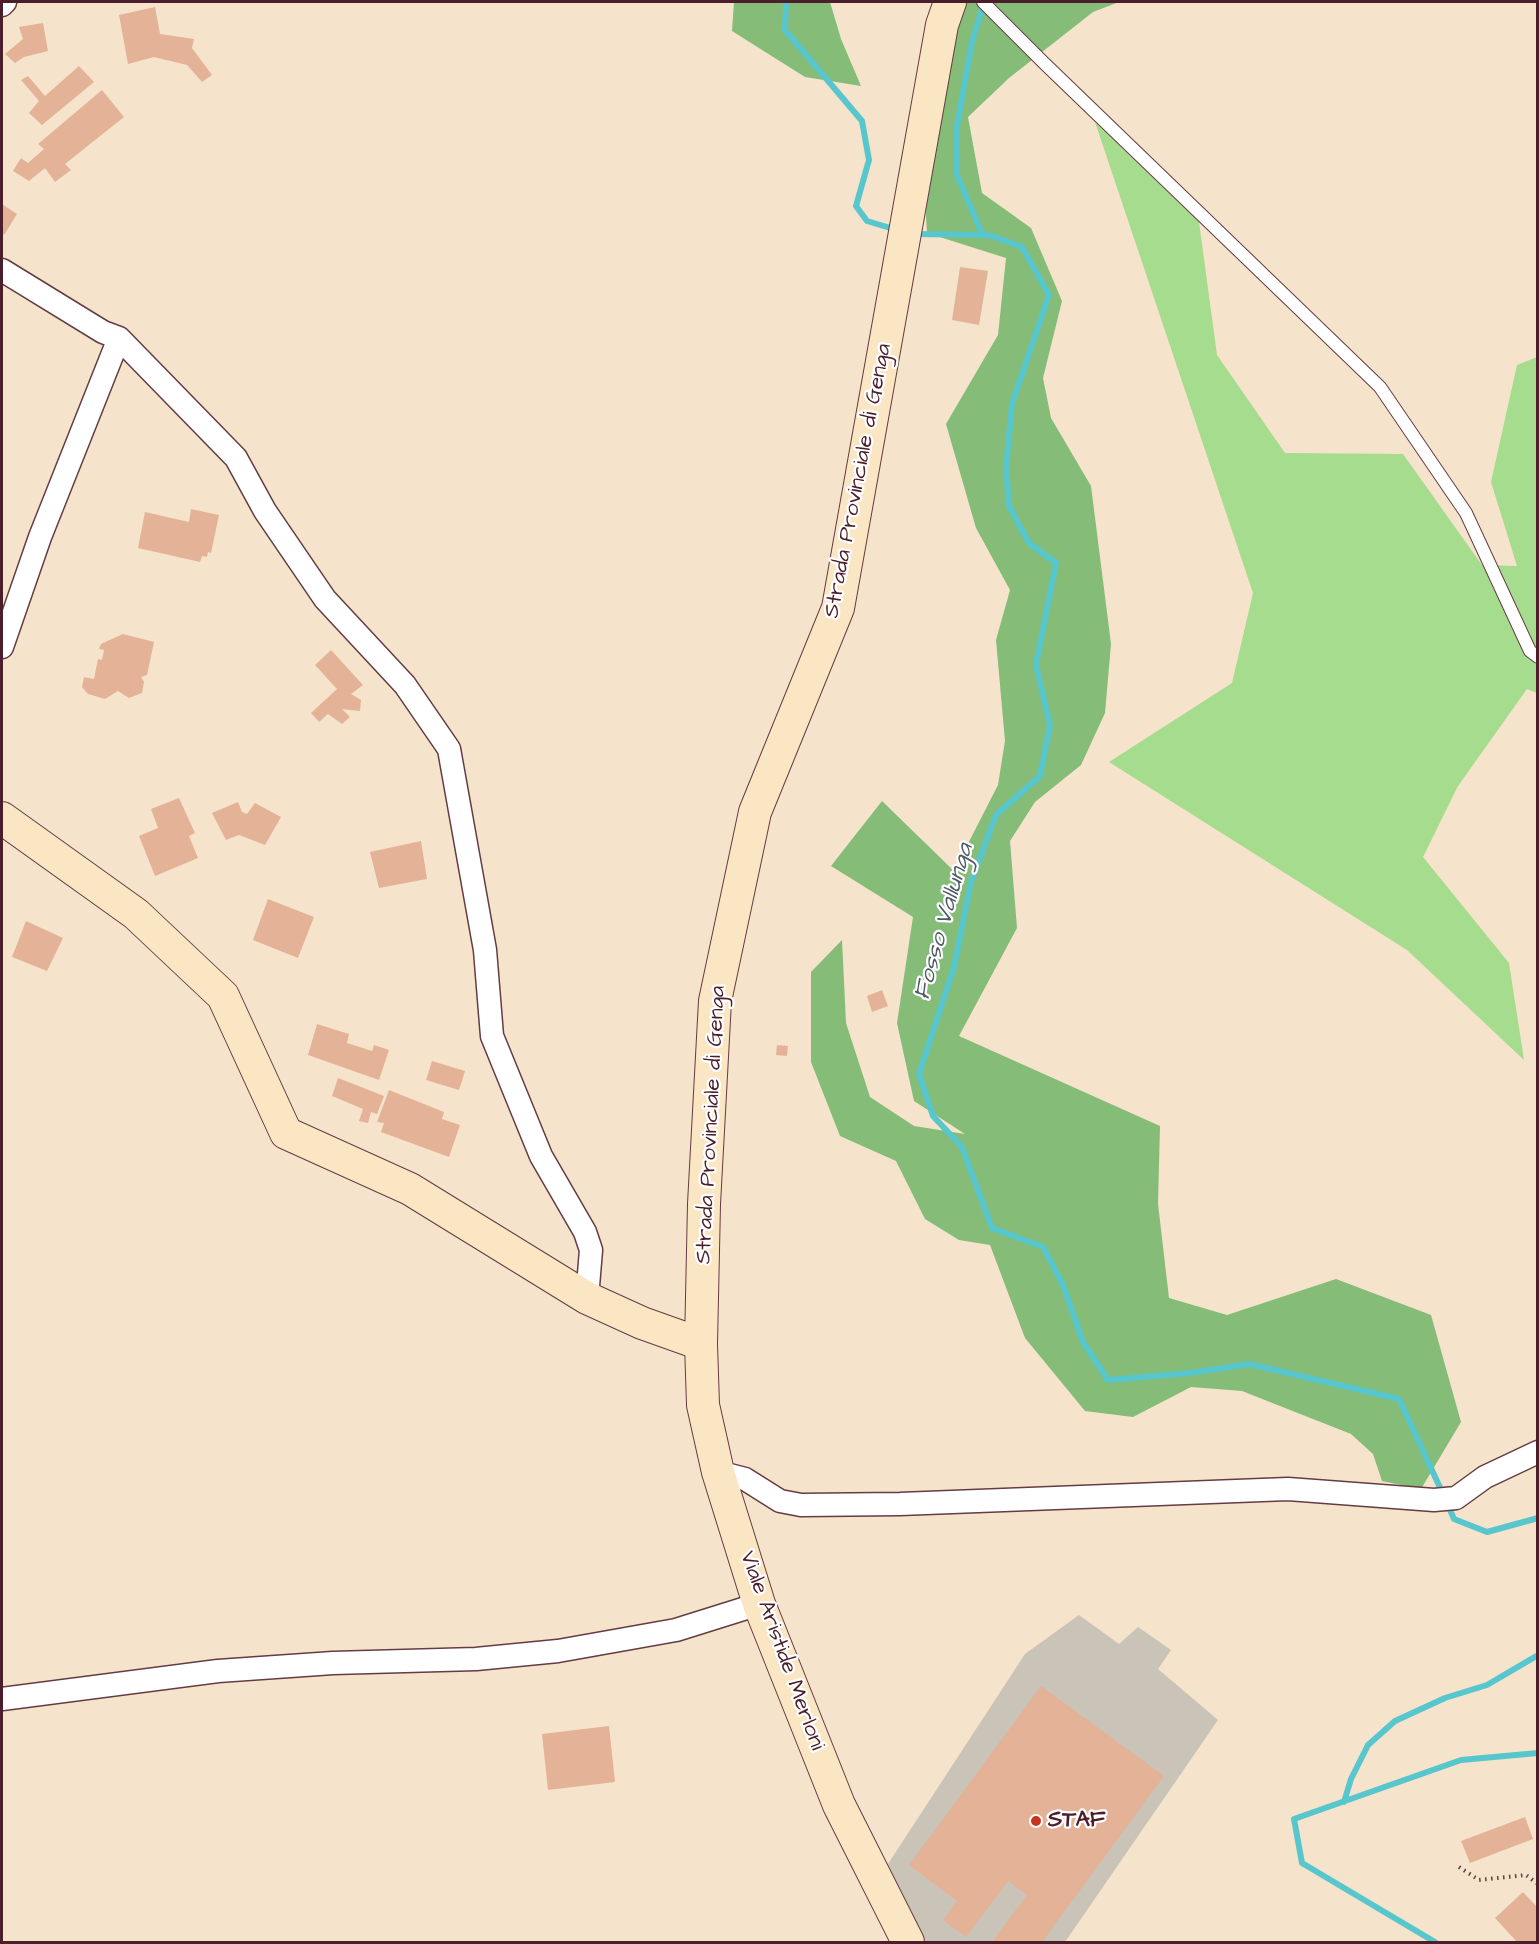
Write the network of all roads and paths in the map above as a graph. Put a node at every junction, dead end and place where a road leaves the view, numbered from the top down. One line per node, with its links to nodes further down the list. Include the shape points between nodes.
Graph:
1 (5, 2): 3 (street)
2 (950, 2): 11 (main road, Strada Provinciale di Genga, via 942,25 838,609 755,812 715,1000)
3 (2, 5)
4 (987, 6): 8 (lane, via 1380,387 1466,513 1530,651)
5 (2, 270): 6 (street)
6 (119, 338): 7 (street, via 40,537); 10 (street, via 236,458 265,511 325,599 405,685 449,749 485,950 492,1036 541,1156 585,1232 591,1250)
7 (2, 648)
8 (1538, 657)
9 (2, 818): 10 (main road, via 135,915 223,996 286,1133 410,1189)
10 (587, 1298): 11 (main road)
11 (701, 1344): 13 (main road, Viale Aristide Merloni, via 703,1405)
12 (1538, 1452): 13 (street, via 1445,1499 1288,1490 801,1505 780,1501 746,1479)
13 (718, 1472): 14 (main road, Viale Aristide Merloni)
14 (759, 1604): 15 (street, via 676,1630 558,1650 476,1659 218,1671); 18 (main road, Viale Aristide Merloni, via 840,1805)
15 (2, 1699)
16 (1459, 1867): 17 (path, via 1479,1880 1526,1875)
17 (1538, 1884)
18 (908, 1942)

